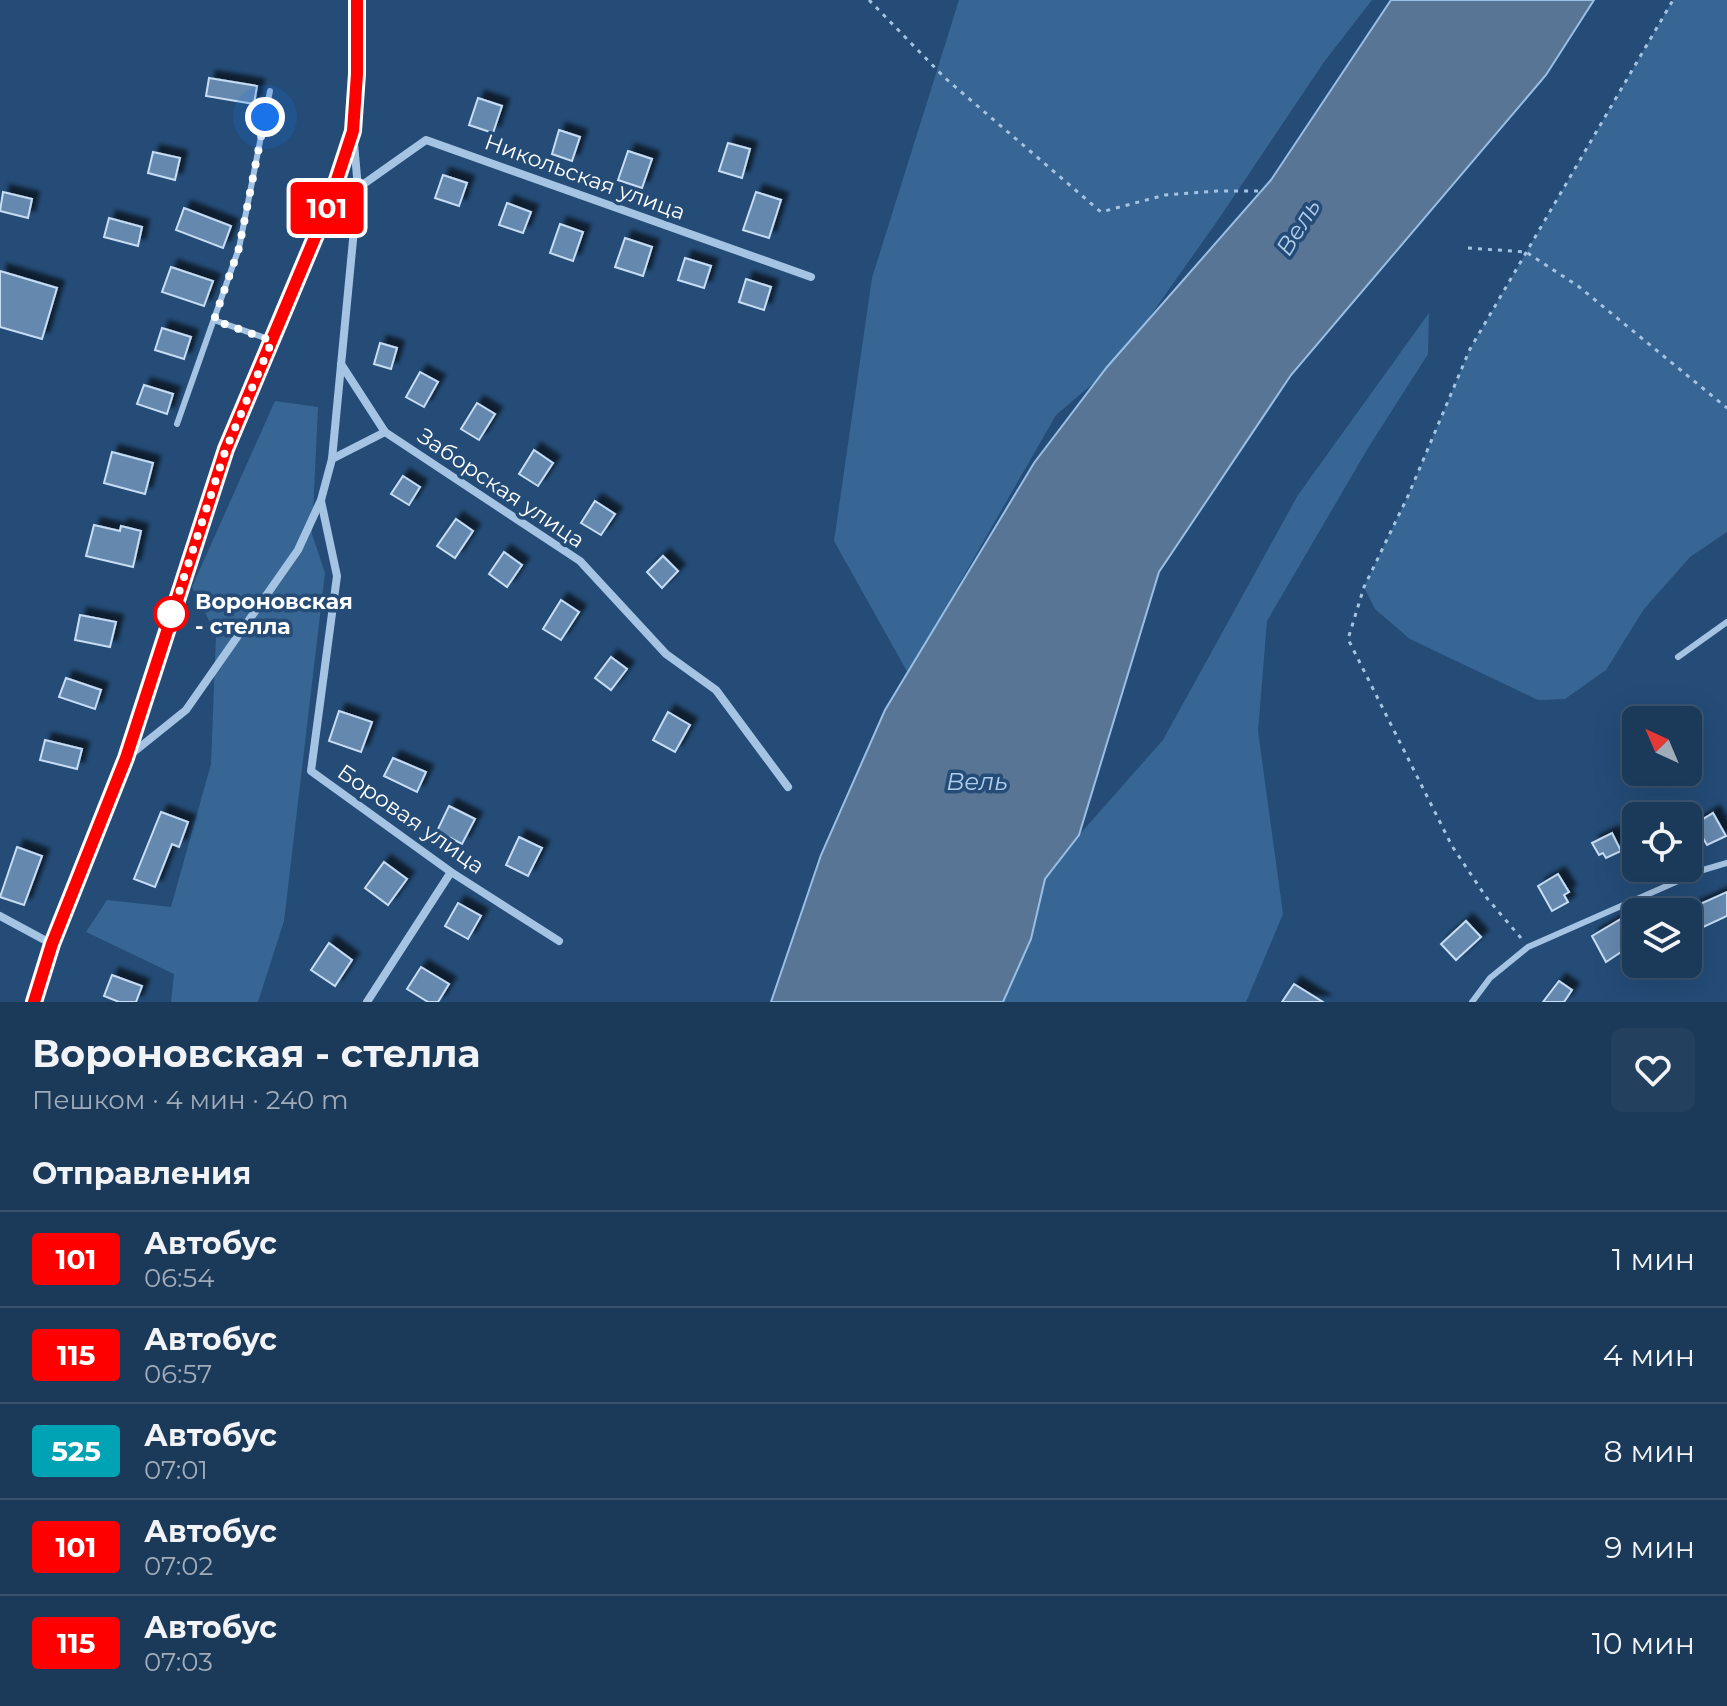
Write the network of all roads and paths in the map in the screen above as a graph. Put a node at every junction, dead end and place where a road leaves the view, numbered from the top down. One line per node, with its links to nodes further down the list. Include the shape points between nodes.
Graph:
1 (357, 0): 5 (main road)
2 (869, 0): 7 (path, via 945,78 1101,212 1165,195)
3 (1673, 0): 9 (path)
4 (270, 91): 11 (lane, via 239,248)
5 (353, 131): 6 (street); 12 (main road)
6 (358, 188): 10 (street, Никольская улица, via 426,140); 13 (street)
7 (1258, 191)
8 (1468, 248): 9 (path)
9 (1526, 252): 14 (path, via 1578,286); 28 (path, via 1470,349 1364,587 1348,639 1452,846)
10 (811, 277)
11 (214, 320): 12 (lane); 15 (lane)
12 (272, 341): 21 (main road, via 226,449)
13 (341, 364): 16 (street); 17 (street)
14 (1727, 408)
15 (177, 424)
16 (385, 432): 17 (street); 22 (street, Заборская улица, via 580,561 666,654 716,690)
17 (332, 459): 18 (street)
18 (321, 500): 21 (street, via 298,550 186,710); 24 (street, Боровая улица, via 337,576 311,771)
19 (1727, 622): 20 (lane)
20 (1678, 657)
21 (126, 758): 27 (main road)
22 (788, 787)
23 (1727, 863): 28 (lane)
24 (451, 872): 26 (street, Боровая улица); 30 (street)
25 (0, 916): 27 (street)
26 (559, 941)
27 (52, 944): 29 (main road)
28 (1528, 947): 31 (lane, via 1490,978)
29 (34, 1002)
30 (367, 1002)
31 (1472, 1002)

